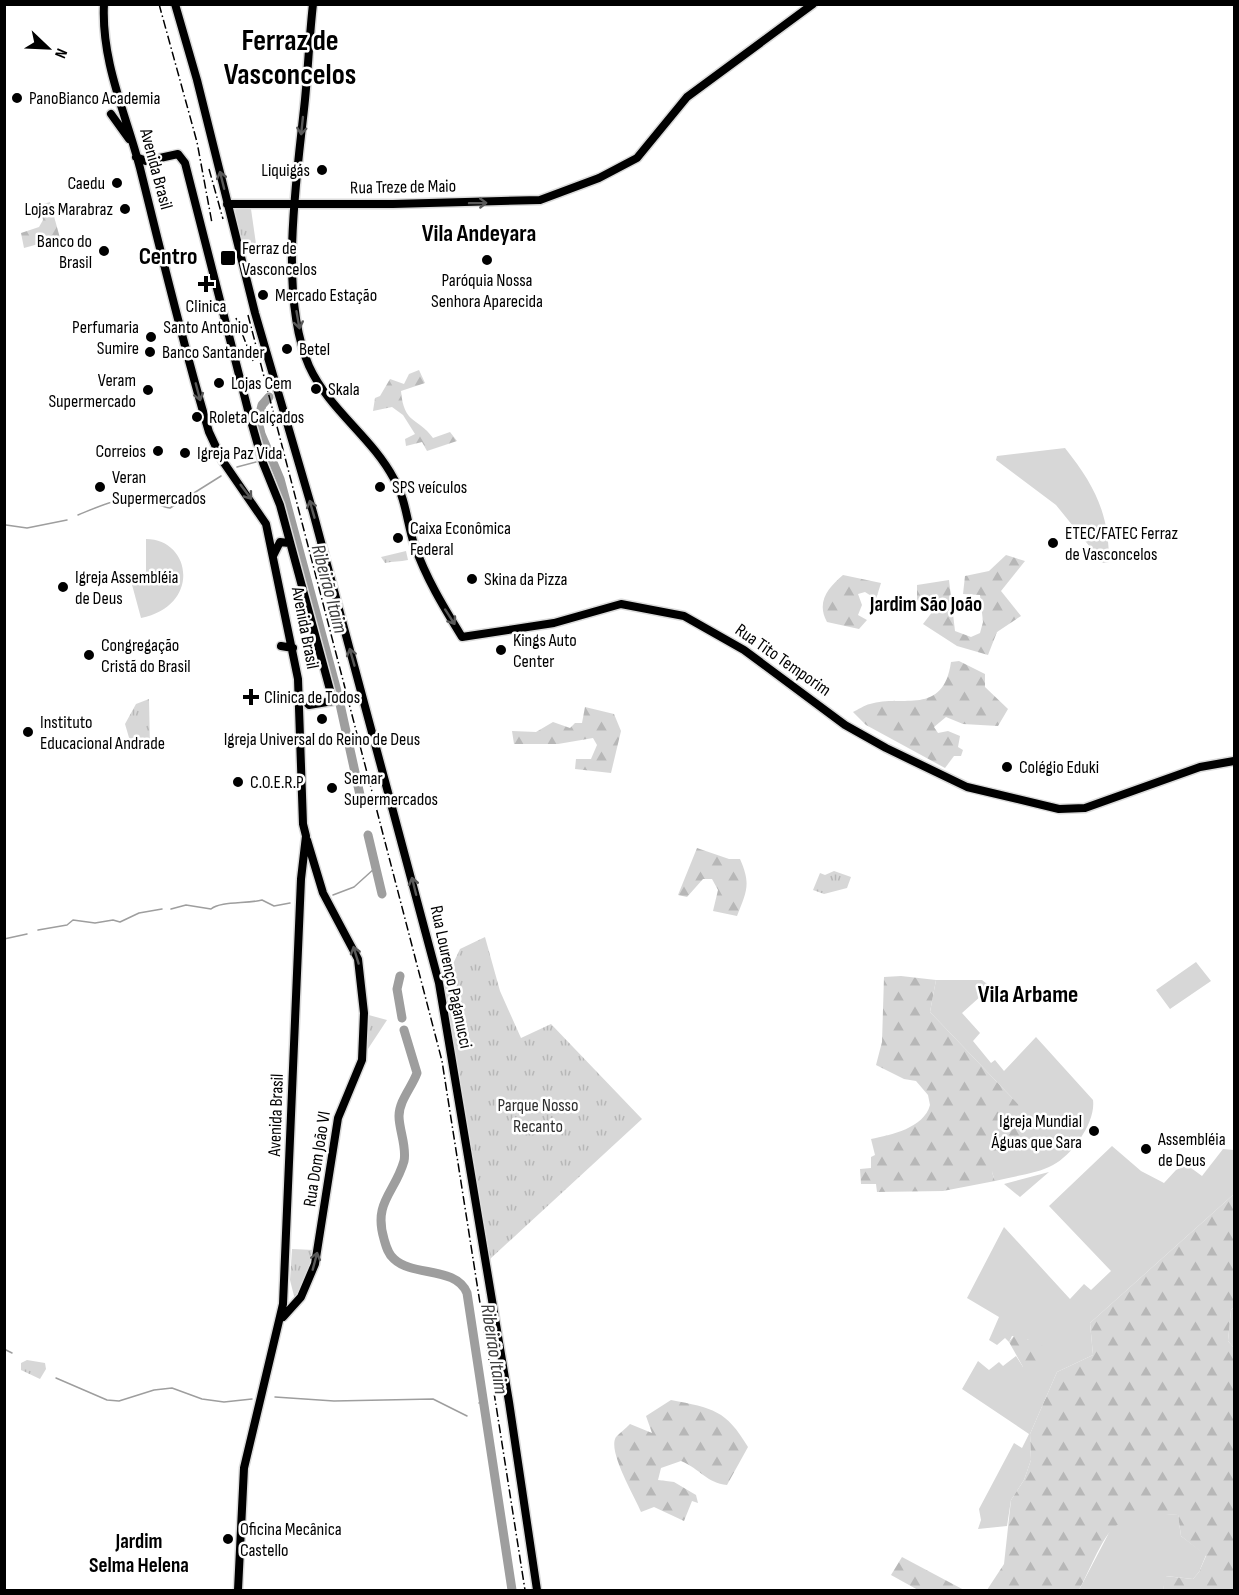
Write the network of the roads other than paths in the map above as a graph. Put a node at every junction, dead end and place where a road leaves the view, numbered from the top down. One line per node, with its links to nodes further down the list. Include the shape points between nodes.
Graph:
1 (175, 4): 8 (main road, Rua Lourenço Paganucci, one-way to 1)
2 (313, 4): 9 (main road, one-way to 9)
3 (813, 4): 9 (main road, Rua Treze de Maio, one-way to 3, via 530,202 576,187 637,158 687,97)
4 (104, 9): 6 (main road, Avenida Brasil, via 112,78)
5 (111, 114): 6 (main road)
6 (132, 145): 7 (main road, Avenida Brasil)
7 (143, 165): 10 (main road, Avenida Brasil, one-way to 10); 12 (main road, via 175,154 185,163 247,410)
8 (228, 204): 9 (main road, Rua Treze de Maio); 27 (main road, Rua Lourenço Paganucci, one-way to 8, via 439,983)
9 (293, 204): 21 (main road, Rua Tito Temporim, one-way to 21, via 296,312 310,368 331,401 396,481 420,561 462,637 554,623 614,605 665,610 684,616 744,650 856,732 967,787 1023,802 1074,810 1200,766)
10 (204, 415): 11 (main road); 13 (main road, Avenida Brasil, one-way to 13, via 222,460)
11 (215, 420)
12 (282, 514): 13 (main road, via 274,520); 14 (main road)
13 (264, 518): 15 (main road, Avenida Brasil)
14 (289, 543): 15 (main road, via 280,542); 19 (main road, via 333,701)
15 (273, 556): 17 (main road, Avenida Brasil)
16 (281, 646): 17 (main road)
17 (293, 648): 18 (main road, Avenida Brasil)
18 (299, 695): 19 (main road); 20 (main road, Avenida Brasil)
19 (311, 706): 20 (main road)
20 (299, 714): 22 (main road, Avenida Brasil)
21 (1234, 761)
22 (306, 837): 23 (main road, Rua Dom João VI); 24 (main road, Avenida Brasil)
23 (316, 867): 24 (main road); 25 (main road, Rua Dom João VI, one-way to 23, via 301,1297 311,1276 338,1118 362,1060 364,1013 356,952 323,893)
24 (302, 870): 25 (main road, Avenida Brasil)
25 (287, 1305): 26 (main road, Avenida Brasil, via 242,1481)
26 (238, 1590)
27 (537, 1590)

